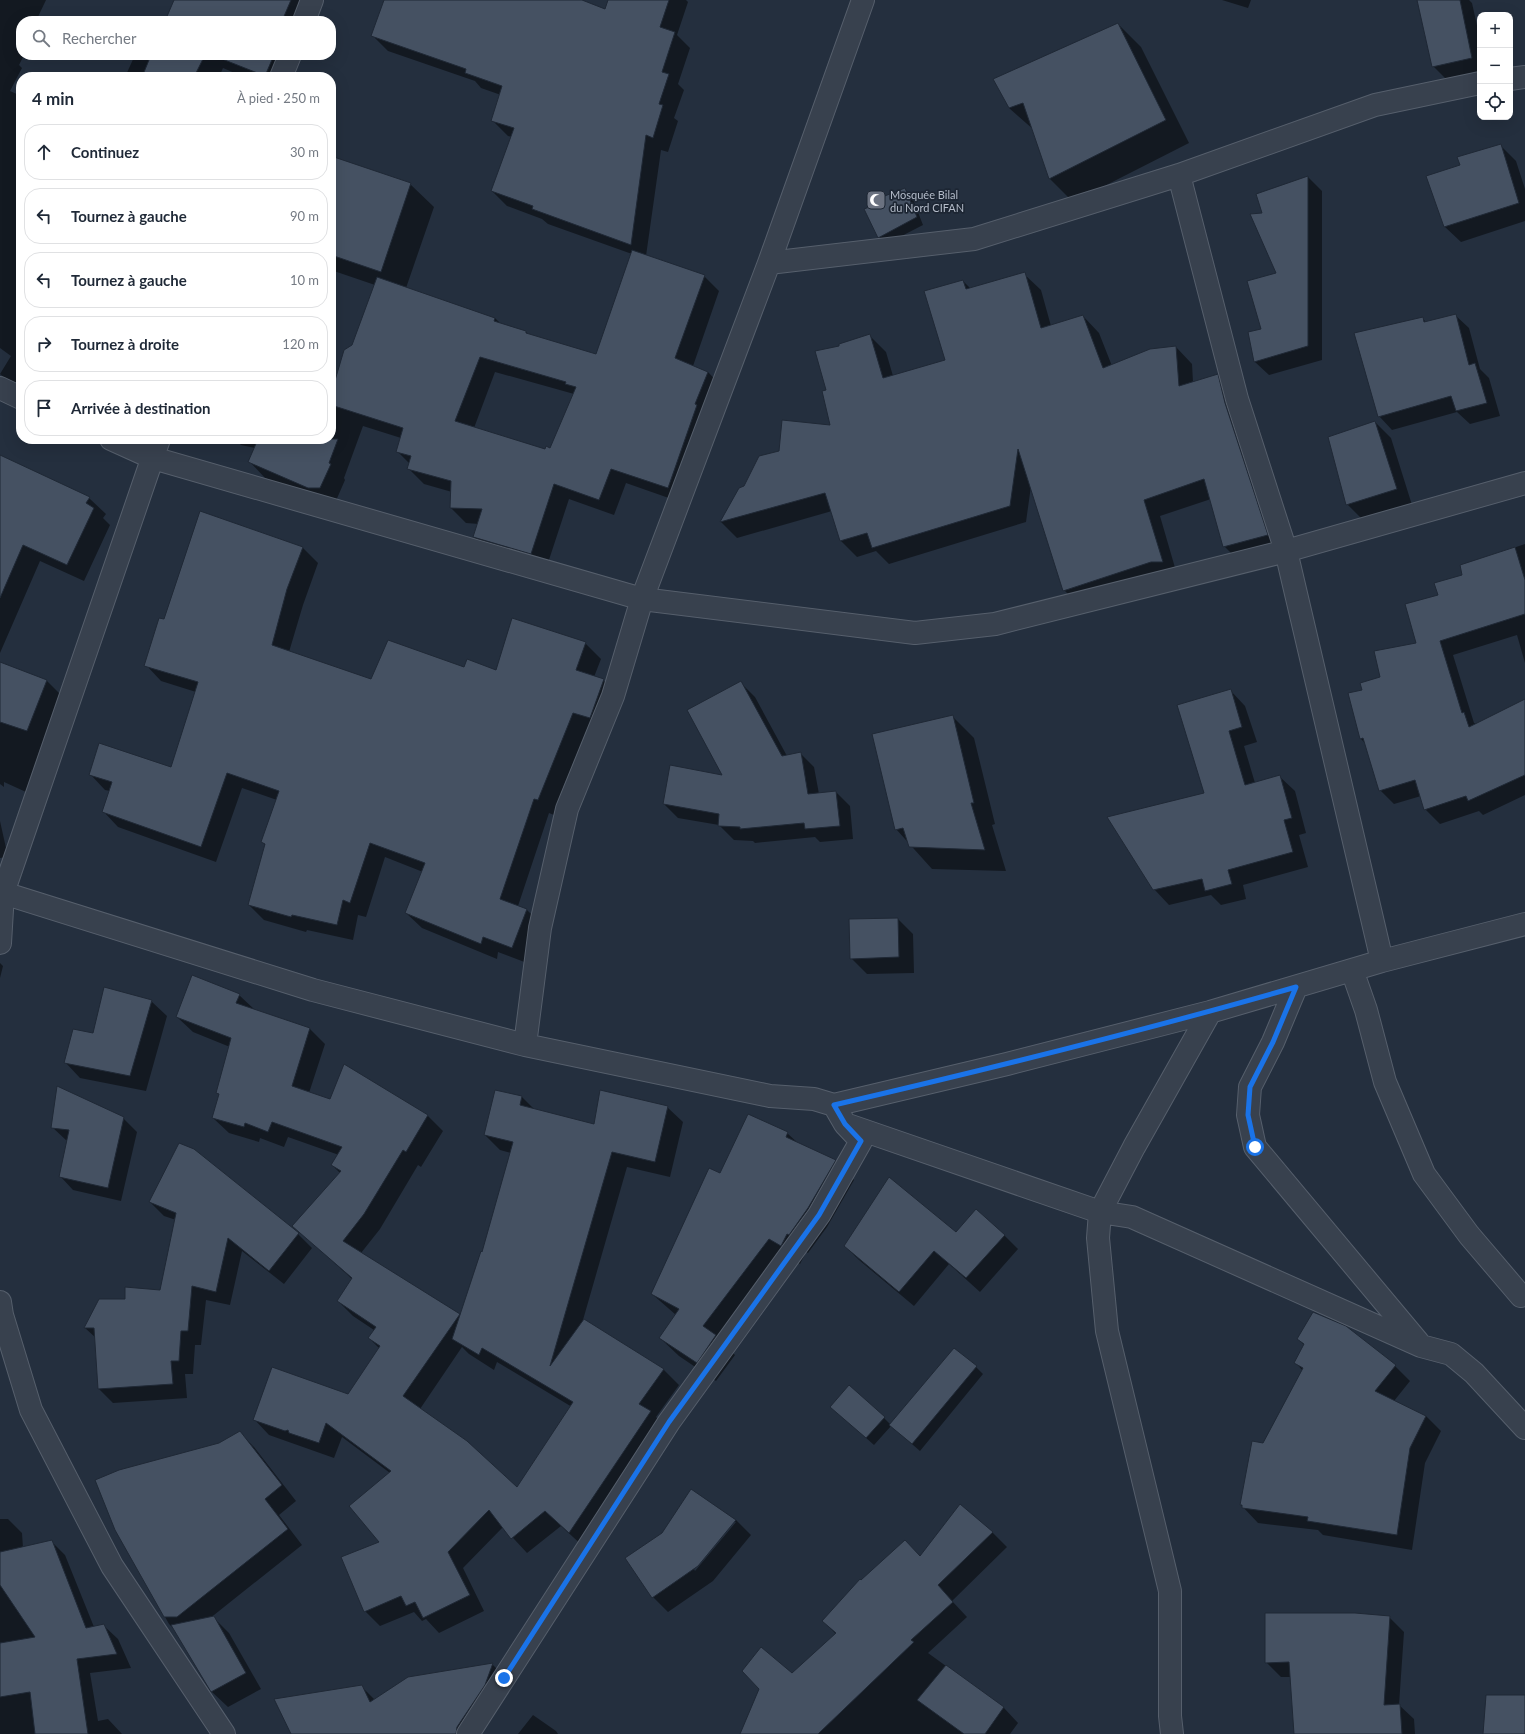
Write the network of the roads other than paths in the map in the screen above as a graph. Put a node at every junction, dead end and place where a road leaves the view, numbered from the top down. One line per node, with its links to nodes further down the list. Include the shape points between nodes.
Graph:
1 (312, 0): 3 (street)
2 (863, 0): 10 (street)
3 (306, 16)
4 (288, 60): 5 (street)
5 (283, 72)
6 (1525, 77): 7 (street)
7 (1513, 79)
8 (1477, 84): 9 (street, via 1375,105)
9 (1179, 175): 10 (street, via 974,239); 16 (street, via 1237,399)
10 (769, 263): 17 (street)
11 (0, 388): 12 (street)
12 (16, 396)
13 (134, 444): 14 (street)
14 (156, 449): 17 (street); 18 (street)
15 (1525, 483): 16 (street)
16 (1286, 551): 17 (street, via 995,624 915,633); 21 (street)
17 (642, 599): 25 (street, via 613,696 567,809 540,928)
18 (1, 892): 20 (street); 25 (street, via 313,990)
19 (1525, 924): 21 (street)
20 (0, 943)
21 (1382, 961): 22 (street)
22 (1352, 970): 23 (street); 29 (street, via 1366,1010 1385,1082 1424,1174)
23 (1296, 987): 24 (street); 31 (street, via 1273,1042 1250,1087 1248,1115 1255,1147)
24 (1210, 1012): 26 (street); 28 (street)
25 (525, 1045): 26 (street, via 770,1096 814,1099)
26 (834, 1105): 27 (street)
27 (845, 1124): 28 (street); 34 (street, via 861,1141 819,1215 669,1422)
28 (1100, 1212): 31 (street, via 1132,1217); 35 (street, via 1098,1238 1108,1331 1170,1591)
29 (1520, 1296)
30 (0, 1302): 33 (street, via 31,1410 112,1566)
31 (1421, 1346): 32 (street, via 1451,1354 1474,1373)
32 (1525, 1428)
33 (224, 1734)
34 (468, 1734)
35 (1172, 1734)

